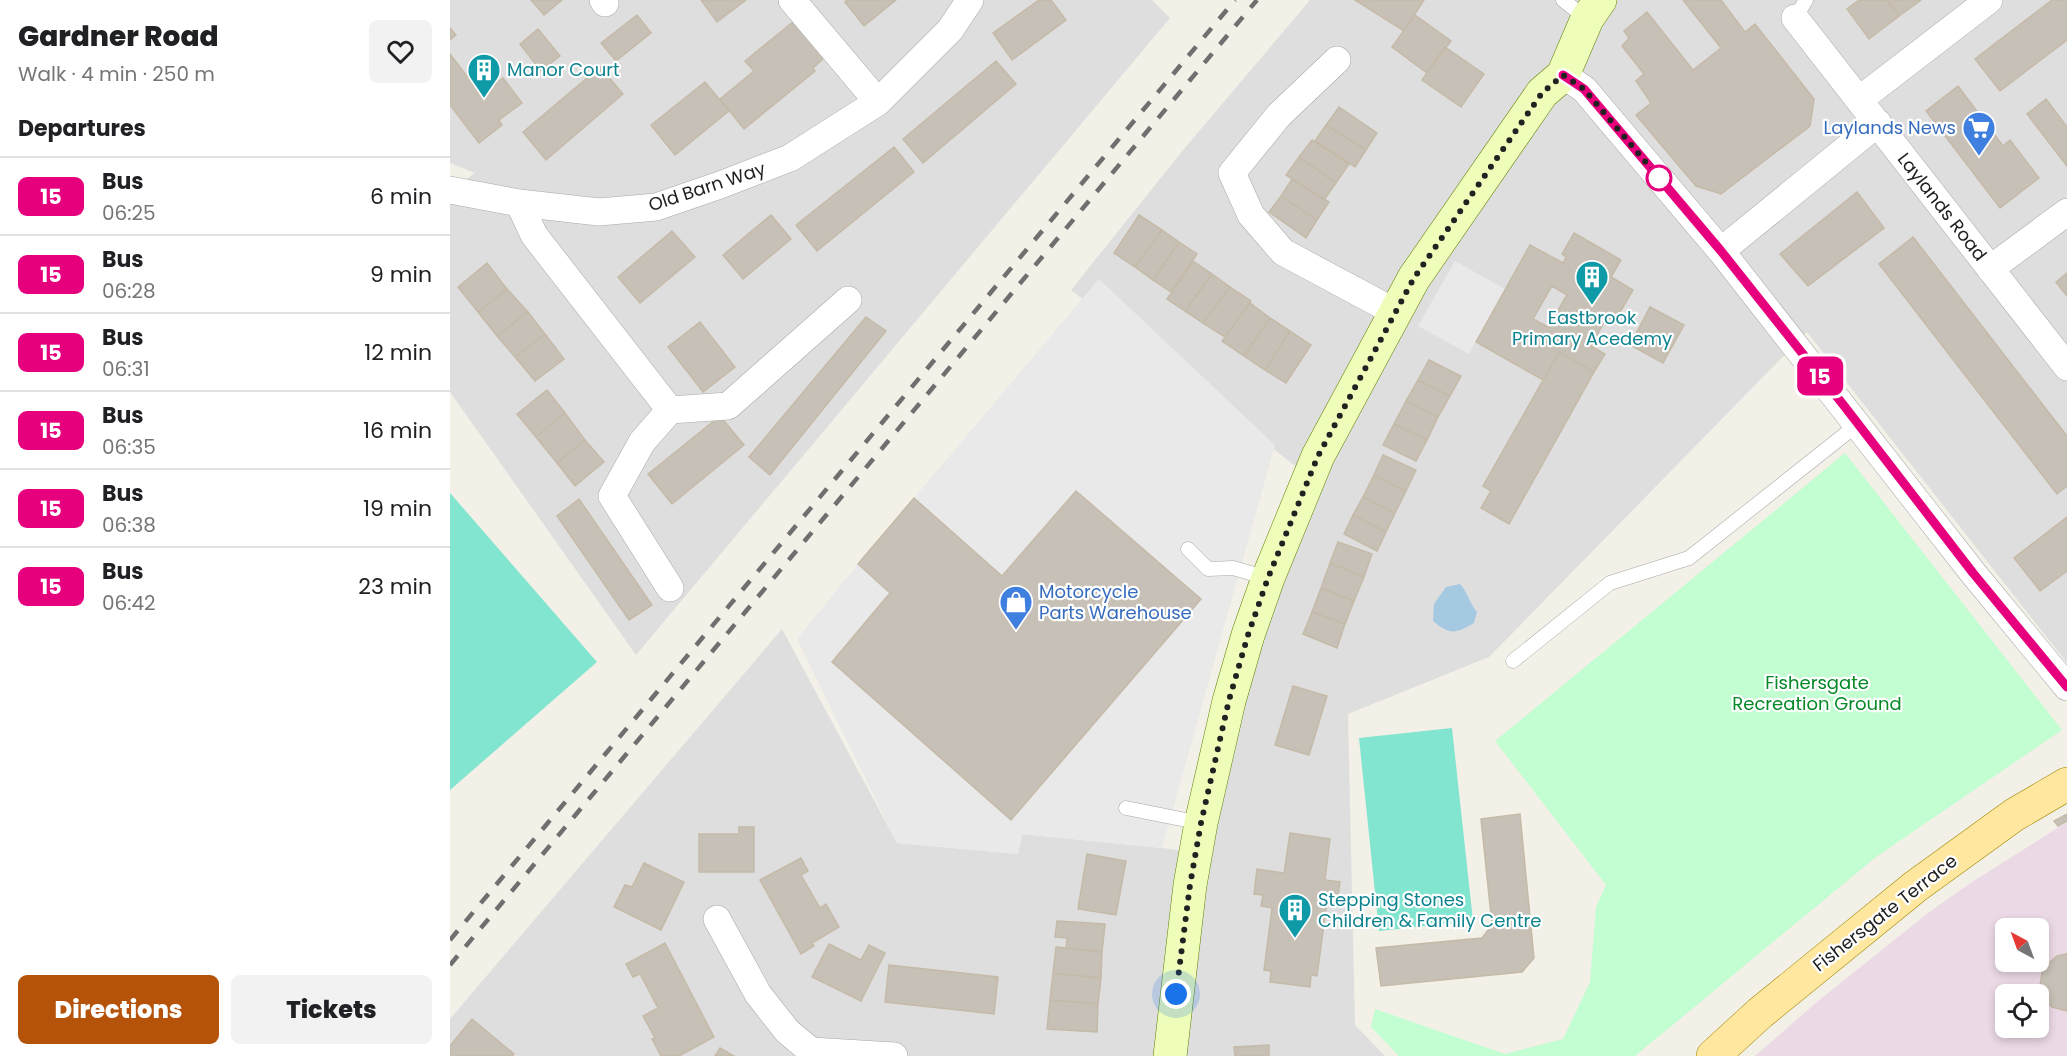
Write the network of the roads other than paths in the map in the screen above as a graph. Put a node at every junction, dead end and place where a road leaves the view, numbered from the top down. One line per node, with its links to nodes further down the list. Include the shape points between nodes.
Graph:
1 (792, 0): 9 (street)
2 (970, 0): 9 (street, Old Barn Way, via 950,30)
3 (1989, 0): 8 (street)
4 (1584, 6): 7 (street)
5 (1801, 9): 8 (street, Laylands Road)
6 (1337, 60): 17 (street, via 1279,115 1232,173 1251,215 1283,252)
7 (1563, 75): 14 (street, via 1584,89); 17 (street, via 1542,93 1414,278)
8 (1859, 100): 10 (street, Laylands Road)
9 (878, 102): 12 (street, Old Barn Way, via 790,158 656,207 599,212)
10 (1878, 123): 14 (street); 15 (street, Laylands Road)
11 (450, 190): 12 (street, Old Barn Way)
12 (519, 203): 19 (street, via 534,235)
13 (2067, 212): 15 (street)
14 (1721, 251): 20 (street)
15 (1990, 269): 18 (street, Laylands Road)
16 (848, 300): 19 (street, via 728,406)
17 (1395, 312): 22 (street, via 1318,456)
18 (2067, 367)
19 (670, 410): 23 (street, via 642,442 612,496)
20 (1858, 424): 24 (lane, via 1689,558 1610,583); 25 (street)
21 (1188, 549): 22 (lane, via 1208,569 1233,568)
22 (1268, 578): 28 (street, via 1229,700)
23 (670, 588)
24 (1513, 661)
25 (2067, 687)
26 (2067, 784): 32 (main road, Fishersgate Terrace, via 2014,815 1916,886)
27 (1126, 808): 28 (lane)
28 (1201, 823): 31 (street, via 1188,896)
29 (717, 920): 30 (street, via 758,994 787,1031 811,1051)
30 (894, 1056)
31 (1170, 1056)
32 (1713, 1056)

